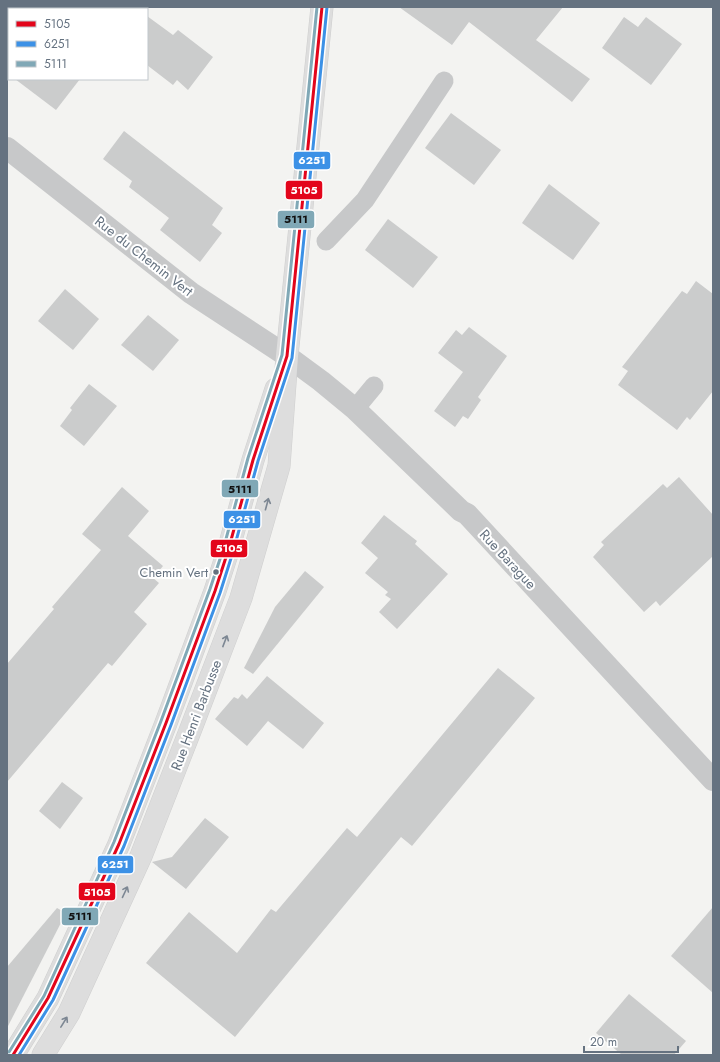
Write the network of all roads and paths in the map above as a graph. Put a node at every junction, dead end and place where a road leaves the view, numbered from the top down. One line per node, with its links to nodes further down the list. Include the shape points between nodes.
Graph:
1 (322, 7): 5 (main road, Rue Henri Barbusse)
2 (444, 82): 4 (lane, via 365,200)
3 (7, 148): 5 (street, Rue du Chemin Vert, via 191,293)
4 (326, 241)
5 (287, 356): 7 (street, Rue Barague); 9 (main road, Rue Henri Barbusse, via 253,460 215,591 122,837 48,998); 10 (main road, Rue Henri Barbusse, one-way to 5, via 69,1013 141,856 241,598 279,466)
6 (374, 386): 7 (lane)
7 (355, 409): 8 (street, Rue Barague, via 467,514)
8 (713, 780)
9 (13, 1055)
10 (43, 1055)

